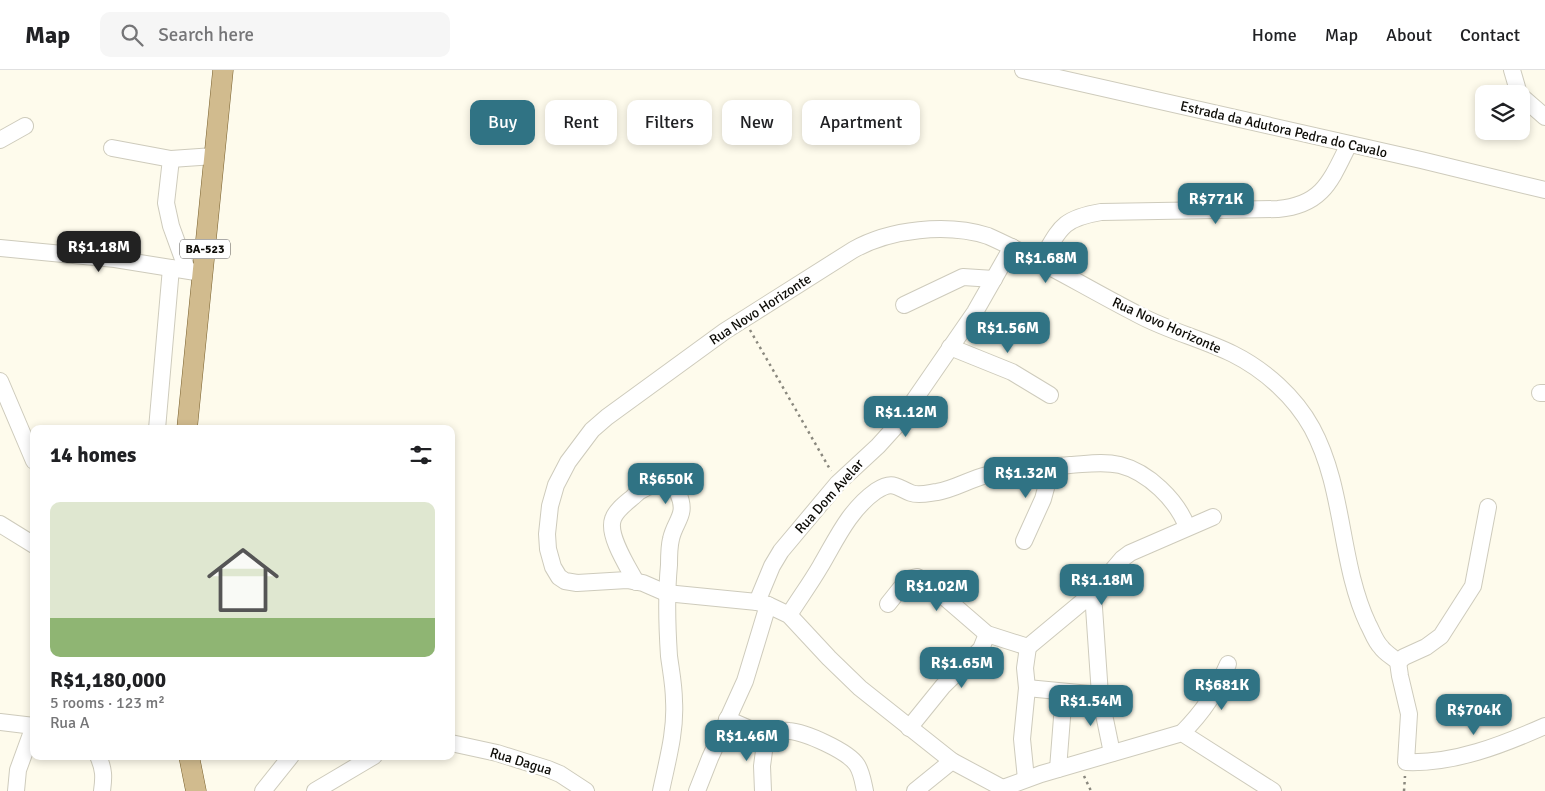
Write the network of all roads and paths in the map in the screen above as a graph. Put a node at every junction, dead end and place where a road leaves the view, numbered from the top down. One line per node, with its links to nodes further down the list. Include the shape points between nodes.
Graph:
1 (223, 70): 11 (main road, BA-523)
2 (1023, 70): 9 (street, Estrada da Adutora Pedra do Cavalo)
3 (1512, 70): 4 (street)
4 (1517, 85)
5 (1530, 104): 6 (street)
6 (1545, 118)
7 (25, 126): 8 (street)
8 (0, 140)
9 (1349, 144): 13 (street, Estrada da Adutora Pedra do Cavalo); 16 (street, via 1329,184 1301,204 1278,209 1084,215 1060,229)
10 (112, 148): 12 (street)
11 (214, 156): 12 (street); 17 (main road, BA-523)
12 (171, 159): 17 (street, via 166,203)
13 (1545, 190)
14 (1012, 247): 16 (street, Rua Novo Horizonte); 18 (street, Rua Dom Avelar); 20 (street, Rua Novo Horizonte, via 981,234 954,229 914,231 874,240)
15 (0, 248): 17 (street, via 115,259)
16 (1040, 262): 43 (street, Rua Novo Horizonte, via 1150,321 1242,359 1277,385 1296,405 1317,439 1331,477 1347,557 1364,614 1381,648)
17 (187, 270): 24 (street); 25 (main road, BA-523)
18 (994, 279): 19 (street, via 963,277); 21 (street, Rua Dom Avelar)
19 (904, 305)
20 (743, 318): 28 (path); 35 (street, Rua Novo Horizonte, via 592,430 568,462 556,485 547,534 548,549 558,577 577,583)
21 (950, 347): 23 (street, via 1012,372); 28 (street, Rua Dom Avelar, via 897,425)
22 (0, 381): 26 (street)
23 (1050, 395)
24 (158, 425)
25 (187, 425)
26 (30, 452)
27 (1052, 466): 32 (street, via 1110,463 1132,470 1169,496); 33 (street, via 1043,499); 40 (street, via 987,475 955,488 928,494 911,493 896,486 884,487 852,514)
28 (838, 482): 38 (street, Rua Dom Avelar, via 781,551 772,566)
29 (1488, 507): 43 (street, via 1473,586 1441,636)
30 (1213, 517): 32 (street)
31 (0, 524): 34 (street)
32 (1187, 527): 37 (street, via 1130,553)
33 (1024, 541)
34 (30, 543)
35 (636, 582): 36 (street); 36 (street, via 614,537 613,519 620,508 648,486 671,484 677,489 682,511 671,538)
36 (666, 593): 38 (street); 72 (street, via 674,709)
37 (1093, 593): 42 (street); 47 (street)
38 (762, 604): 40 (street); 48 (street, Rua Dom Avelar, via 745,681)
39 (888, 604): 41 (street, via 908,579 916,577 928,583)
40 (789, 615): 52 (street, via 842,671)
41 (988, 634): 42 (street); 52 (street, via 980,649 943,686)
42 (1028, 647): 45 (street)
43 (1398, 662): 51 (street, via 1409,714 1406,762 1479,751)
44 (1228, 664): 53 (street, via 1208,705)
45 (1027, 688): 46 (street); 64 (street, via 1022,739)
46 (1064, 692): 47 (street); 63 (street)
47 (1100, 695): 57 (street)
48 (727, 719): 54 (street); 73 (street, Rua Dom Avelar)
49 (0, 722): 50 (street)
50 (30, 726)
51 (1545, 726)
52 (910, 728): 62 (street)
53 (1182, 733): 57 (street); 77 (street)
54 (766, 736): 74 (street); 75 (street, via 791,731 834,748 856,764)
55 (30, 737): 66 (street, via 18,770)
56 (455, 744): 71 (street, Rua Dagua, via 548,768)
57 (1112, 753): 63 (street)
58 (100, 760): 67 (street, via 104,768)
59 (190, 760): 68 (main road)
60 (288, 760): 69 (street)
61 (367, 760): 70 (street)
62 (952, 761): 65 (street); 76 (street)
63 (1058, 769): 64 (street)
64 (1026, 779): 65 (street)
65 (1005, 789)
66 (16, 791)
67 (102, 791)
68 (196, 791)
69 (262, 791)
70 (315, 791)
71 (586, 791)
72 (661, 791)
73 (697, 791)
74 (763, 791)
75 (865, 791)
76 (915, 791)
77 (1273, 791)

